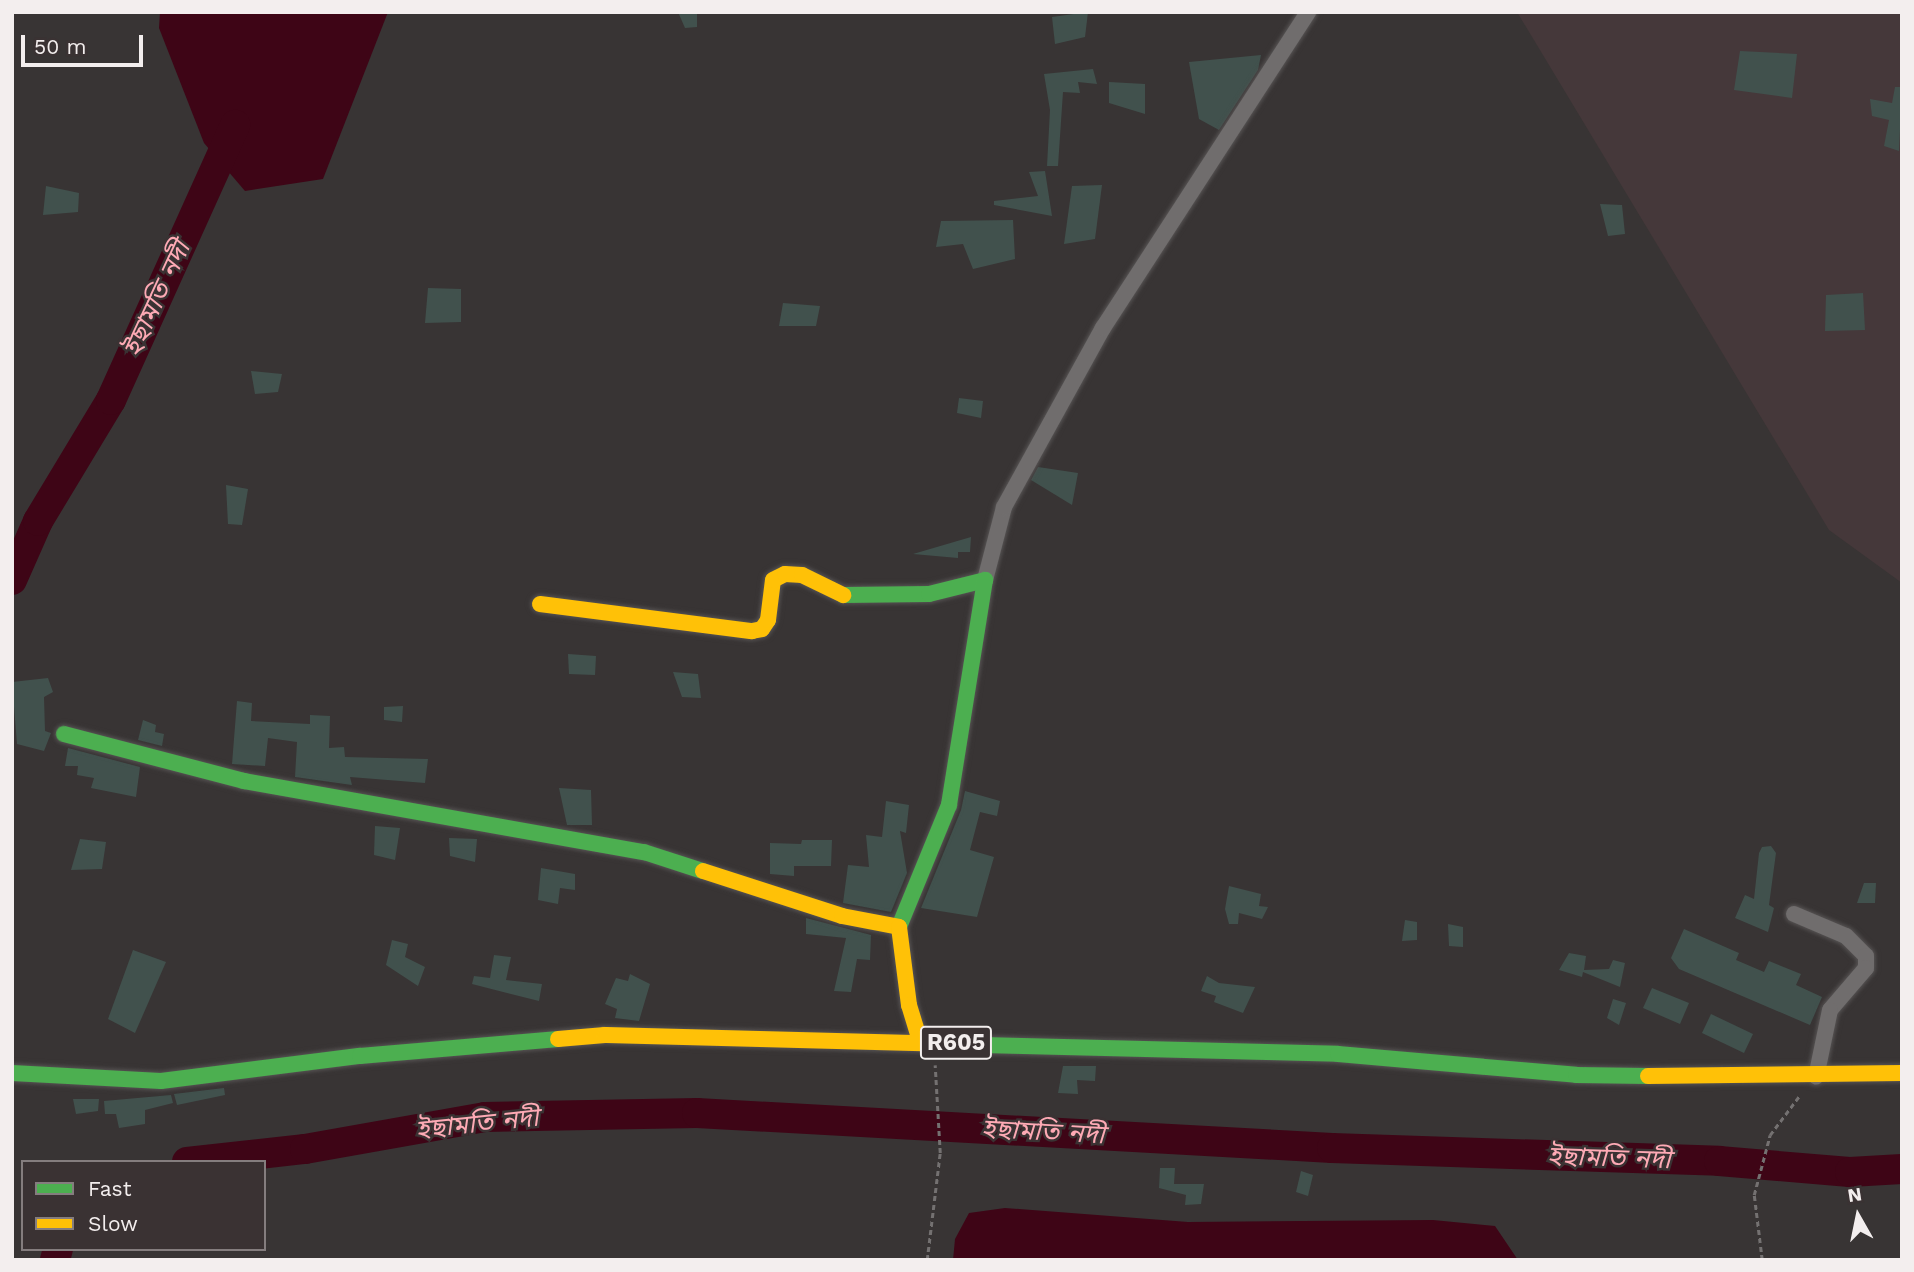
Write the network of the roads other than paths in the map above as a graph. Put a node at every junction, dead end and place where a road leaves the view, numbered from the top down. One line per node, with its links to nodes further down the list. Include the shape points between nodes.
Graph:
1 (1308, 12): 2 (street, via 1103,327 1004,507)
2 (985, 580): 3 (main road, via 929,594 861,597 837,594 802,575 785,575 773,580 768,620 762,629 752,631); 6 (main road, via 949,805)
3 (540, 604)
4 (64, 734): 6 (main road, via 244,781 644,852 842,916)
5 (1794, 914): 10 (street, via 1846,936 1866,956 1866,968 1830,1010)
6 (899, 927): 7 (main road, via 909,1005)
7 (920, 1041): 8 (main road, R605, via 605,1035 360,1055 161,1081); 10 (main road, R605, via 1338,1054 1576,1075)
8 (12, 1073)
9 (1902, 1073): 10 (main road, R605)
10 (1816, 1077)

